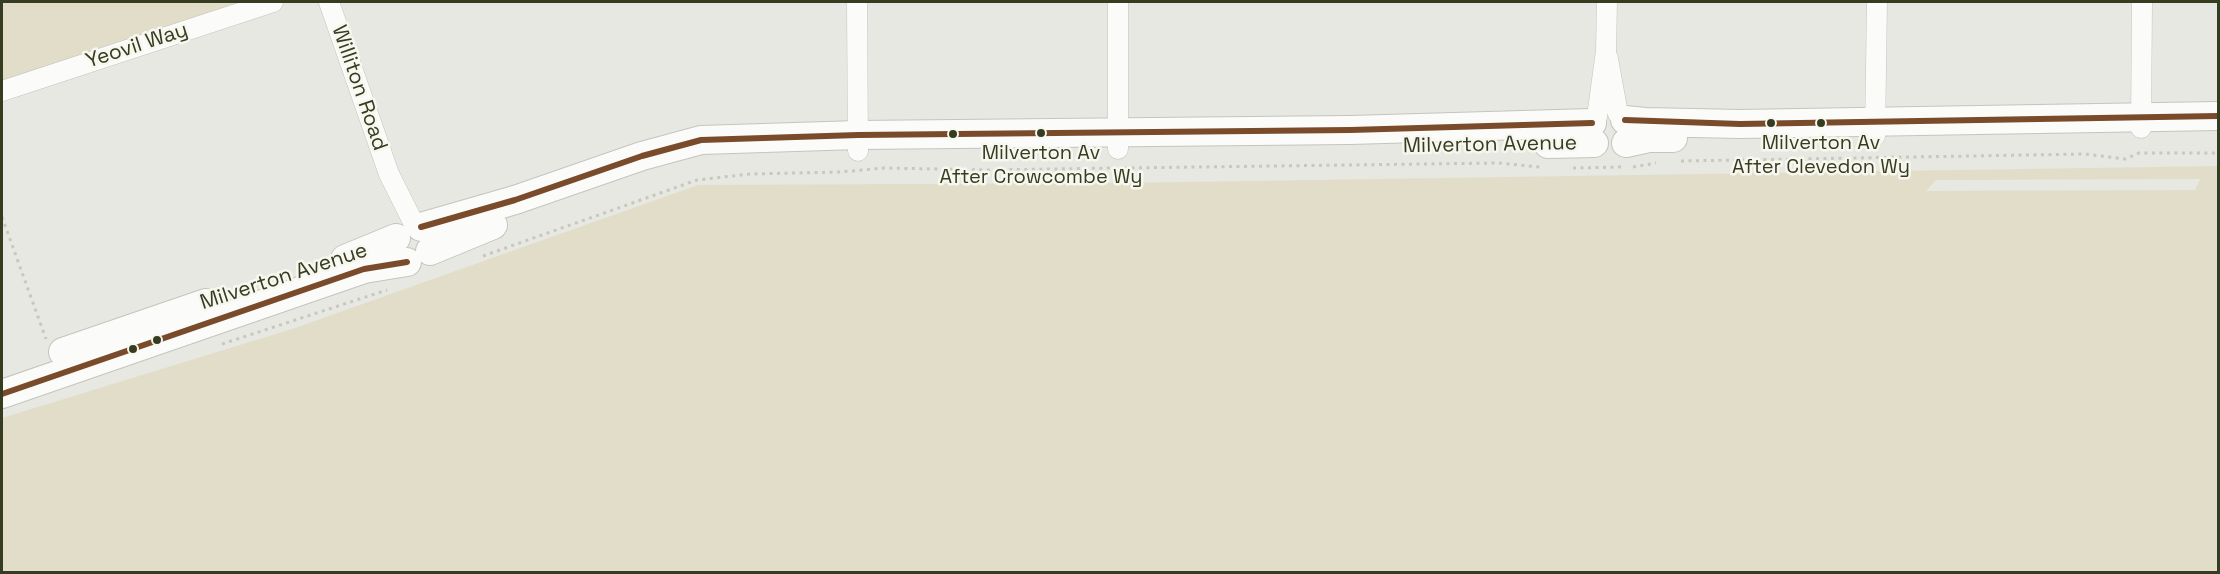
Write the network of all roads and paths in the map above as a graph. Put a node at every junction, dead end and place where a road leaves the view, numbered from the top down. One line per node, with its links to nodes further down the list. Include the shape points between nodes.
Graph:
1 (273, 2): 8 (street, Yeovil Way)
2 (329, 2): 22 (street, Williton Road, via 389,174)
3 (857, 2): 15 (street)
4 (1118, 2): 14 (street)
5 (1607, 2): 11 (street, via 1606,51 1600,82)
6 (1876, 2): 12 (street)
7 (2142, 2): 10 (street)
8 (2, 91)
9 (2218, 116): 10 (street, Milverton Avenue)
10 (2141, 123): 12 (street, Milverton Avenue); 13 (street, Milverton Avenue)
11 (1609, 127): 12 (street, Milverton Avenue, via 1716,124); 14 (street, Milverton Avenue)
12 (1875, 129)
13 (2218, 131)
14 (1119, 140): 15 (street, Milverton Avenue)
15 (858, 143): 22 (street, Milverton Avenue, via 682,143 515,200)
16 (2218, 153): 18 (path, via 2139,153 2125,159 2085,154)
17 (1660, 162): 20 (path)
18 (1671, 162)
19 (1542, 167): 23 (path, via 1498,163 988,171 884,168 750,174 697,180)
20 (1570, 168)
21 (2, 217): 25 (path)
22 (409, 246): 24 (path); 25 (street, Milverton Avenue, via 360,255); 27 (street, Milverton Avenue, via 364,269)
23 (476, 258)
24 (214, 347)
25 (52, 356): 26 (street, Milverton Avenue)
26 (2, 374)
27 (2, 394)

